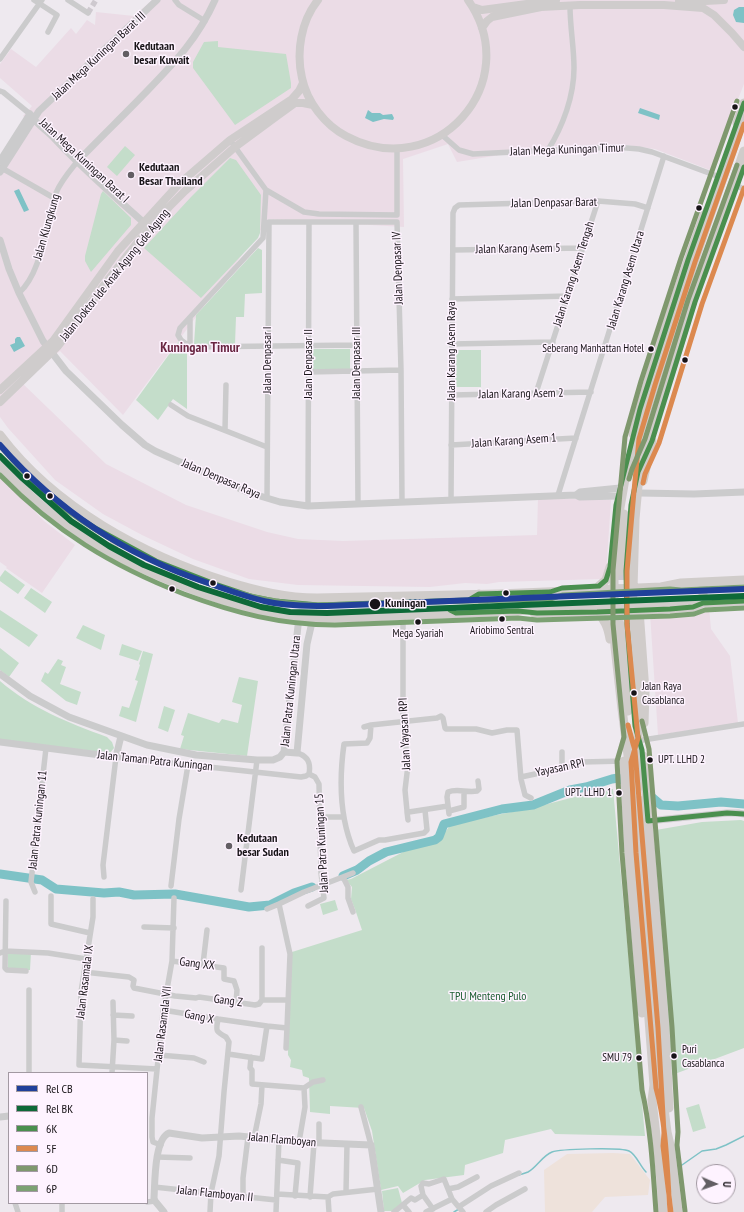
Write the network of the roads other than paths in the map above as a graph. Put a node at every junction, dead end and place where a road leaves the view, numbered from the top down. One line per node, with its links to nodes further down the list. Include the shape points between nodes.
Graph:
1 (34, 0): 11 (street)
2 (68, 0): 14 (street)
3 (158, 0): 26 (street, Jalan Mega Kuningan Barat III)
4 (175, 0): 15 (street)
5 (215, 0): 15 (street)
6 (318, 0): 22 (main road, via 303,27 299,62)
7 (556, 0): 12 (main road, via 482,10)
8 (679, 0): 9 (main road)
9 (697, 0): 10 (main road)
10 (724, 0)
11 (41, 2): 17 (street, via 57,15); 21 (street)
12 (471, 3): 16 (main road)
13 (570, 6): 16 (main road, via 541,7 497,15 487,21); 18 (main road, via 664,5 703,8); 31 (street, via 573,82 561,124)
14 (88, 13)
15 (205, 21): 34 (street, via 178,59)
16 (482, 28): 28 (main road, via 486,46 484,79 470,109)
17 (48, 32)
18 (732, 33): 19 (main road); 20 (main road)
19 (744, 33)
20 (744, 47)
21 (0, 59)
22 (303, 82): 25 (main road); 29 (main road, Jalan Doktor Ide Anak Agung Gde Agung, via 292,98)
23 (0, 91): 26 (street)
24 (744, 103): 37 (main road)
25 (313, 105): 29 (main road, Jalan Doktor Ide Anak Agung Gde Agung, via 296,103); 30 (main road, via 331,126 357,142 372,147)
26 (35, 116): 34 (street, Jalan Mega Kuningan Barat I); 35 (street, Jalan Mega Kuningan Barat III)
27 (744, 118): 193 (main road, via 694,262 625,479 614,562 615,647 630,771)
28 (442, 135): 30 (main road, via 421,145); 31 (street, Jalan Mega Kuningan Timur, via 459,150 468,153)
29 (232, 144): 39 (street); 46 (main road, Jalan Doktor Ide Anak Agung Gde Agung, via 179,184); 63 (main road, Jalan Doktor Ide Anak Agung Gde Agung, via 169,207)
30 (397, 149): 39 (street, via 397,215 304,212)
31 (548, 150): 33 (street, Jalan Mega Kuningan Timur, via 614,147 639,149)
32 (744, 151): 193 (main road, via 642,457 638,486 632,623 638,712 637,782)
33 (664, 156): 37 (street, Jalan Mega Kuningan Timur); 44 (street, Jalan Karang Asem Utara)
34 (78, 160): 40 (street, Jalan Klungkung, via 62,181); 46 (street, Jalan Mega Kuningan Barat I)
35 (1, 167): 40 (street)
36 (744, 167): 38 (main road)
37 (718, 176): 41 (main road)
38 (741, 187): 45 (main road)
39 (266, 190): 56 (street, via 263,238)
40 (54, 198): 53 (street, Jalan Klungkung, via 40,256 31,278)
41 (709, 200): 45 (main road, via 717,192 730,196); 77 (main road, via 676,295)
42 (598, 202): 43 (street, Jalan Denpasar Barat); 44 (street, Jalan Denpasar Barat, via 629,203); 51 (street, Jalan Karang Asem Tengah)
43 (459, 204): 52 (street, Jalan Karang Asem Raya, via 453,213)
44 (648, 208): 69 (street, Jalan Karang Asem Utara)
45 (730, 208): 78 (main road, via 695,302)
46 (145, 220): 63 (main road, Jalan Doktor Ide Anak Agung Gde Agung, via 118,251)
47 (269, 222): 48 (street, Jalan Denpasar IV); 60 (street, Jalan Denpasar I)
48 (309, 222): 49 (street, Jalan Denpasar IV); 61 (street, Jalan Denpasar II)
49 (356, 222): 59 (street, Jalan Denpasar III); 64 (street, Jalan Denpasar IV, via 397,222)
50 (0, 242): 53 (street, Jalan Denpasar Raya)
51 (583, 248): 52 (street, Jalan Karang Asem 5); 54 (street, Jalan Karang Asem Tengah)
52 (453, 250): 55 (street, Jalan Karang Asem Raya)
53 (19, 293): 63 (street, Jalan Denpasar Raya)
54 (568, 296): 55 (street); 57 (street, Jalan Karang Asem Tengah)
55 (452, 299): 58 (street, Jalan Karang Asem Raya)
56 (190, 318): 62 (street); 62 (street, via 180,328 178,335)
57 (553, 342): 58 (street); 70 (street, Jalan Karang Asem Tengah)
58 (452, 344): 71 (street, Jalan Karang Asem Raya)
59 (357, 345): 61 (street); 65 (street, Jalan Denpasar III)
60 (268, 346): 61 (street); 62 (street); 80 (street, Jalan Denpasar I)
61 (310, 346): 66 (street, Jalan Denpasar II)
62 (190, 347)
63 (49, 349): 68 (main road); 72 (main road); 86 (street, Jalan Denpasar Raya, via 66,371 145,445 164,456)
64 (401, 370): 65 (street); 88 (street, Jalan Denpasar IV)
65 (357, 371): 66 (street); 89 (street, Jalan Denpasar III)
66 (309, 372): 90 (street, Jalan Denpasar II)
67 (226, 385): 74 (street)
68 (0, 390)
69 (591, 392): 70 (street, Jalan Karang Asem 2); 76 (street, Jalan Karang Asem Utara)
70 (536, 393): 71 (street, Jalan Karang Asem 2)
71 (452, 395): 79 (street, Jalan Karang Asem Raya)
72 (0, 402)
73 (171, 405): 74 (street, via 188,416)
74 (225, 430): 80 (street)
75 (0, 435): 91 (main road, via 18,457 50,487 82,512)
76 (576, 438): 79 (street, Jalan Karang Asem 1); 85 (street, Jalan Karang Asem Utara)
77 (632, 438): 82 (main road); 94 (main road)
78 (652, 441): 84 (main road); 94 (main road, via 635,483)
79 (451, 445): 87 (street, Jalan Karang Asem Raya)
80 (267, 447): 86 (street, Jalan Denpasar I)
81 (0, 465): 92 (main road, via 55,517)
82 (619, 492): 85 (street, Jalan Denpasar Raya, via 580,497); 93 (main road)
83 (744, 492): 84 (street)
84 (640, 493): 94 (main road)
85 (558, 495): 87 (street, Jalan Denpasar Raya)
86 (267, 498): 90 (street, Jalan Denpasar Raya)
87 (451, 500): 88 (street, Jalan Denpasar Raya)
88 (402, 502): 89 (street, Jalan Denpasar Raya)
89 (358, 504): 90 (street, Jalan Denpasar Raya)
90 (308, 506)
91 (124, 538): 92 (main road, via 114,543); 101 (main road, via 156,555 215,578 287,596 337,598)
92 (115, 556): 109 (main road, via 152,574 234,604 262,612)
93 (610, 567): 94 (main road, via 616,577 632,577 635,574); 99 (main road, via 606,580)
94 (627, 570): 97 (main road)
95 (744, 580): 96 (main road)
96 (703, 582): 98 (main road); 103 (main road)
97 (646, 583): 98 (main road); 99 (main road)
98 (681, 583): 100 (main road, via 661,587)
99 (599, 586): 100 (main road, via 562,588)
100 (550, 592): 101 (main road)
101 (479, 594): 106 (main road, via 484,603)
102 (744, 601): 103 (main road)
103 (703, 603): 104 (main road, via 693,607); 105 (main road, via 545,607)
104 (639, 610): 107 (main road); 111 (main road)
105 (518, 611): 106 (main road); 107 (main road)
106 (478, 612): 108 (main road)
107 (597, 612): 112 (main road, via 607,624)
108 (403, 616): 110 (main road); 114 (street, Jalan Yayasan RPI)
109 (299, 617): 110 (main road); 123 (street, Jalan Patra Kuningan Utara)
110 (313, 618): 125 (street, Jalan Patra Kuningan Utara, via 307,644)
111 (640, 627): 112 (main road, via 635,621 616,621); 119 (main road, via 646,691)
112 (609, 635): 128 (main road)
113 (0, 674): 118 (street, Jalan Taman Patra Kuningan, via 48,707)
114 (404, 722): 116 (street); 133 (street, via 442,716 444,728 476,729 492,733 517,730); 139 (street, Jalan Yayasan RPI, via 408,765 405,801)
115 (744, 724): 119 (street)
116 (371, 725): 117 (street); 142 (street, via 367,743 344,744 341,766)
117 (364, 727)
118 (121, 736): 126 (street); 127 (street, Jalan Taman Patra Kuningan, via 167,750)
119 (644, 740): 122 (main road)
120 (0, 742): 121 (street, Jalan Taman Patra Kuningan)
121 (46, 748): 126 (street, Jalan Taman Patra Kuningan); 151 (street, Jalan Patra Kuningan 11, via 31,882)
122 (642, 750): 128 (main road, via 636,726 624,624 631,738); 144 (main road)
123 (284, 752): 125 (street, Jalan Patra Kuningan Utara); 127 (street, Jalan Taman Patra Kuningan, via 273,760)
124 (562, 752): 130 (street)
125 (297, 753): 132 (street, Jalan Patra Kuningan Utara, via 307,758 310,764)
126 (116, 757): 129 (street, Jalan Taman Patra Kuningan); 146 (street, via 103,865)
127 (257, 760): 131 (street)
128 (624, 761): 130 (street, Yayasan RPI, via 582,762); 197 (main road, via 629,853 647,1069)
129 (188, 765): 131 (street, Jalan Taman Patra Kuningan); 149 (street)
130 (562, 768): 133 (street, Yayasan RPI)
131 (254, 772): 132 (street, Jalan Taman Patra Kuningan, via 301,777); 150 (street)
132 (309, 774): 141 (street, Jalan Patra Kuningan 15, via 315,777 319,784)
133 (521, 777): 136 (street, via 525,795)
134 (478, 781): 135 (street, via 478,790)
135 (464, 792): 138 (street, via 464,807); 138 (street, via 449,791)
136 (531, 798)
137 (425, 810): 138 (street); 139 (street); 142 (street, via 427,830 424,834 379,840 354,851)
138 (449, 810)
139 (408, 812): 143 (street, Jalan Yayasan RPI)
140 (744, 814): 144 (street, via 727,813)
141 (320, 817): 142 (street); 148 (street, Jalan Patra Kuningan 15)
142 (343, 817)
143 (408, 820)
144 (648, 821): 209 (main road, via 665,1028)
145 (352, 873): 147 (street)
146 (104, 877)
147 (343, 877): 148 (street); 159 (street, via 348,887 348,898)
148 (322, 883): 156 (street); 157 (street, Jalan Patra Kuningan 15, via 324,898)
149 (171, 886)
150 (241, 890)
151 (35, 892)
152 (51, 896): 163 (street, via 51,924)
153 (174, 898): 161 (street, Jalan Rasamala VII)
154 (93, 900): 163 (street, Jalan Rasamala IX)
155 (6, 901): 165 (street)
156 (279, 904): 158 (street); 174 (street, via 290,954)
157 (308, 906)
158 (267, 909)
159 (353, 912)
160 (144, 927): 161 (street)
161 (174, 928): 167 (street, Jalan Rasamala VII)
162 (207, 930): 168 (street)
163 (90, 934): 166 (street, Jalan Rasamala IX)
164 (262, 948): 173 (street)
165 (3, 952): 166 (street, via 48,953); 169 (street, via 6,970)
166 (86, 959): 170 (street, Jalan Rasamala IX)
167 (172, 961): 168 (street, Gang XX); 172 (street, Jalan Rasamala VII)
168 (203, 964): 176 (street, Gang XX, via 224,968 224,979 234,981 237,988)
169 (26, 971)
170 (84, 972): 172 (street, Gang Z, via 129,977 134,980 134,988); 191 (street, Jalan Rasamala IX, via 79,1065)
171 (29, 990): 192 (street)
172 (166, 994): 176 (street, Gang Z); 177 (street, Jalan Rasamala VII)
173 (262, 1000): 174 (street, Gang Z); 176 (street, Gang Z, via 257,1005)
174 (288, 1000): 182 (street)
175 (113, 1002): 178 (street)
176 (236, 1003)
177 (163, 1010): 180 (street, Gang X); 187 (street, Jalan Rasamala VII)
178 (113, 1014): 179 (street); 183 (street)
179 (132, 1016)
180 (218, 1019): 181 (street); 186 (street, Gang X, via 217,1031 229,1042)
181 (267, 1026): 182 (street); 188 (street, via 262,1059)
182 (287, 1028): 185 (street)
183 (114, 1040): 184 (street); 191 (street)
184 (127, 1041)
185 (286, 1048)
186 (228, 1054): 188 (street); 201 (street)
187 (159, 1055): 189 (street, via 194,1058); 190 (street, Jalan Rasamala VII)
188 (251, 1057): 195 (street, via 252,1084)
189 (204, 1062)
190 (157, 1069): 191 (street); 199 (street, Jalan Rasamala VII)
191 (112, 1070)
192 (29, 1072)
193 (656, 1077): 197 (main road); 209 (main road)
194 (323, 1080): 196 (street, via 313,1082)
195 (262, 1085): 196 (street); 202 (street, via 261,1104)
196 (304, 1088): 204 (street, via 305,1107)
197 (652, 1100): 243 (main road)
198 (361, 1107): 208 (street)
199 (150, 1115): 206 (street, Jalan Rasamala VII, via 153,1142)
200 (319, 1124): 205 (street)
201 (220, 1137): 202 (street, Jalan Flamboyan); 206 (street, Jalan Flamboyan, via 202,1138 167,1133); 222 (street, via 219,1156)
202 (252, 1137): 203 (street, Jalan Flamboyan); 225 (street, via 243,1178)
203 (279, 1140): 204 (street, Jalan Flamboyan); 212 (street)
204 (298, 1142): 205 (street, Jalan Flamboyan)
205 (316, 1143): 207 (street, Jalan Flamboyan); 227 (street)
206 (161, 1144): 210 (street)
207 (347, 1144): 208 (street, Jalan Flamboyan); 221 (street)
208 (371, 1145): 218 (street)
209 (670, 1145): 244 (main road)
210 (157, 1156): 211 (street); 214 (street)
211 (190, 1158)
212 (278, 1160): 224 (street, via 298,1163); 226 (street)
213 (148, 1172): 214 (street)
214 (155, 1172): 217 (street)
215 (519, 1173): 233 (street, via 491,1186 460,1206)
216 (477, 1177): 219 (street)
217 (154, 1187): 222 (street, Jalan Flamboyan II); 230 (street)
218 (378, 1189): 221 (street, Jalan Flamboyan II); 238 (street)
219 (448, 1189): 223 (street, via 445,1179 429,1184 423,1183); 229 (street)
220 (525, 1189): 242 (street)
221 (346, 1192): 228 (street, Jalan Flamboyan II)
222 (211, 1193): 225 (street, Jalan Flamboyan II); 235 (street)
223 (423, 1195): 231 (street, via 415,1200 411,1198); 232 (street)
224 (295, 1196): 226 (street, Jalan Flamboyan II); 227 (street, Jalan Flamboyan II)
225 (243, 1197): 226 (street, Jalan Flamboyan II)
226 (277, 1197): 236 (street)
227 (310, 1197): 228 (street, Jalan Flamboyan II)
228 (328, 1197): 237 (street)
229 (452, 1199): 232 (street); 233 (street)
230 (151, 1202): 234 (street)
231 (403, 1205): 239 (street); 240 (street)
232 (433, 1209): 241 (street)
233 (461, 1210)
234 (164, 1212)
235 (210, 1212)
236 (276, 1212)
237 (329, 1212)
238 (381, 1212)
239 (394, 1212)
240 (409, 1212)
241 (426, 1212)
242 (486, 1212)
243 (663, 1212)
244 (678, 1212)

